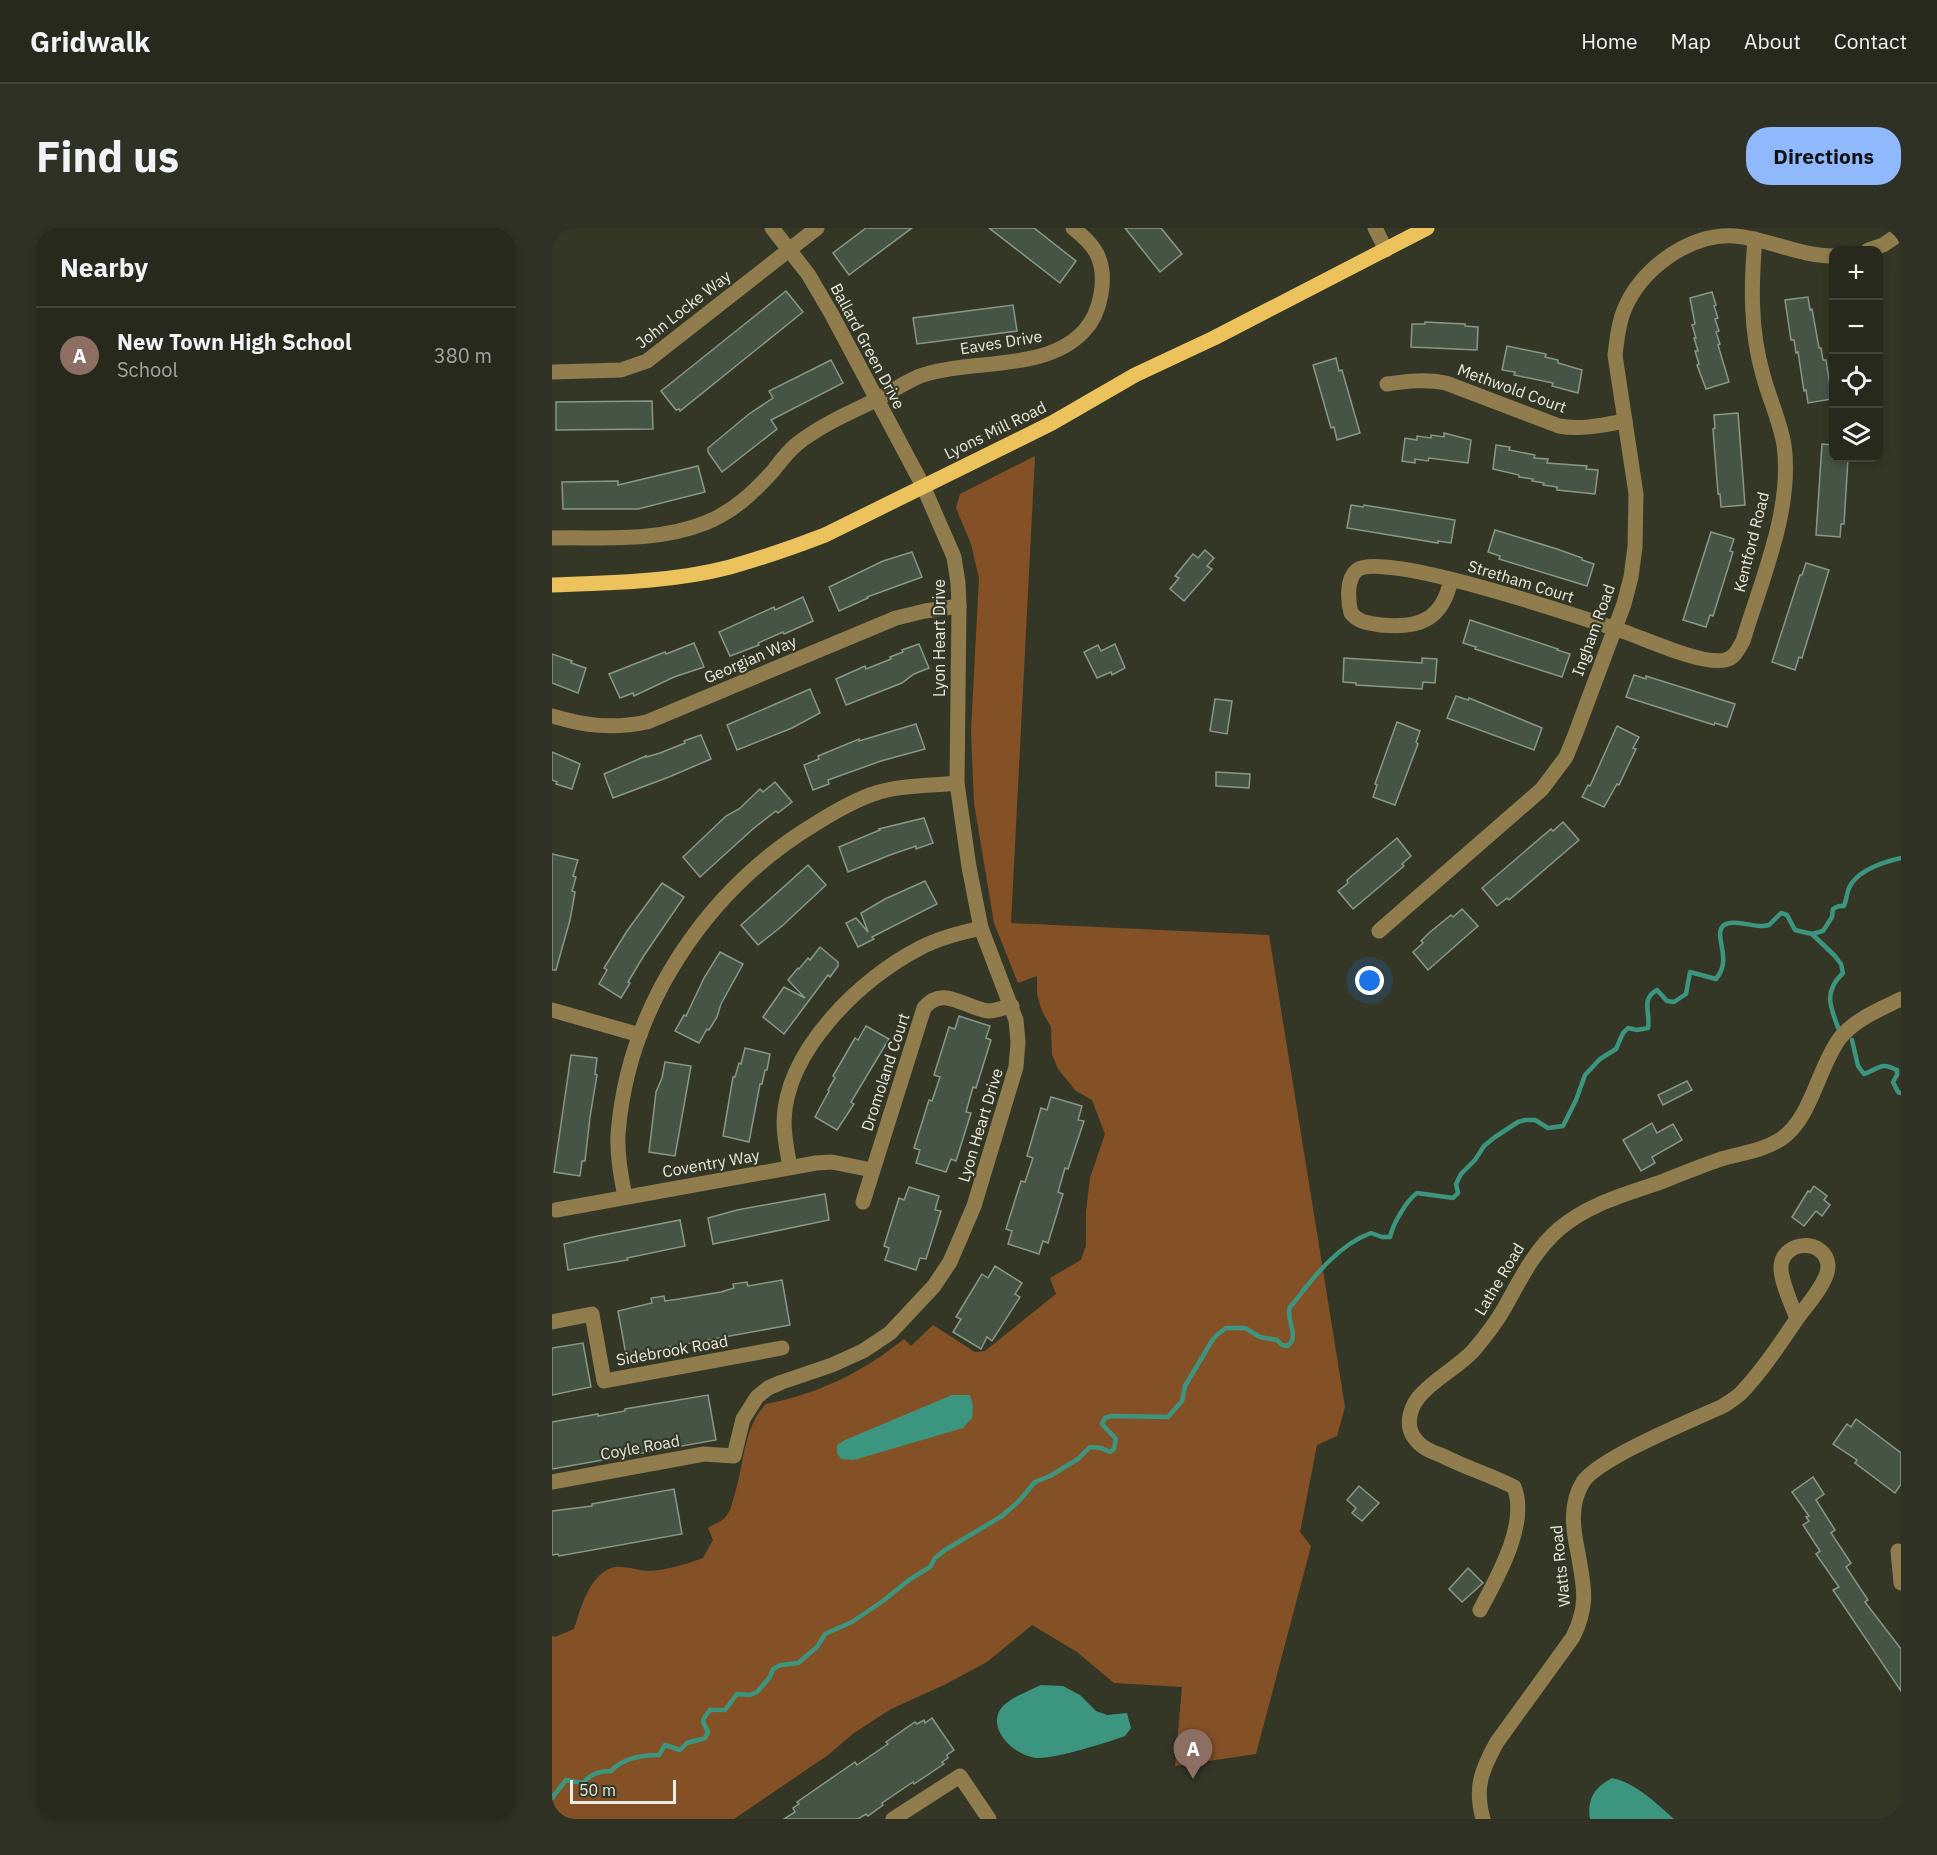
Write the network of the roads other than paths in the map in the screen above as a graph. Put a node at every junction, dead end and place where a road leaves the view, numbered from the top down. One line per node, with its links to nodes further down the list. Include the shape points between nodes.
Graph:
1 (772, 228): 10 (street, Ballard Green Drive)
2 (817, 228): 10 (street)
3 (1073, 228): 15 (street, Eaves Drive, via 1098,255 1101,274 1100,303 1084,332 1065,347 1043,356 932,372)
4 (1375, 228): 11 (street)
5 (1427, 228): 6 (main road, Lyons Mill Road)
6 (1408, 232): 11 (main road, Lyons Mill Road)
7 (1901, 233): 9 (street)
8 (1755, 239): 12 (street, Ingham Road, via 1799,252); 16 (street, Ingham Road, via 1733,236 1692,244 1671,254 1636,288 1624,311 1615,355); 22 (street, Kentford Road, via 1752,320 1763,375 1784,444 1785,472 1775,534 1743,641 1728,660 1715,661)
9 (1880, 246)
10 (789, 249): 13 (street, John Locke Way, via 647,361 621,370); 15 (street, Ballard Green Drive, via 831,313)
11 (1386, 250): 17 (main road, Lyons Mill Road)
12 (1829, 256)
13 (552, 372)
14 (1387, 384): 16 (street, Methwold Court, via 1421,380 1446,383 1571,428)
15 (877, 399): 17 (street, Ballard Green Drive); 18 (street, Eaves Drive, via 801,441 740,504 704,524 647,536)
16 (1625, 421): 22 (street, Ingham Road, via 1637,518 1630,578)
17 (923, 486): 20 (main road, Lyons Mill Road, via 825,535 728,568 650,579); 21 (street, Lyon Heart Drive, via 954,557)
18 (552, 538)
19 (1451, 579): 19 (street, Stretham Court, via 1364,566 1355,571 1349,585 1351,613 1370,624 1399,627 1419,623 1443,604); 22 (street, Stretham Court)
20 (552, 585)
21 (959, 606): 23 (street, Georgian Way, via 896,618 647,722 596,726); 24 (street, Lyon Heart Drive)
22 (1613, 628): 26 (street, Ingham Road, via 1566,757 1553,775 1542,789)
23 (552, 716)
24 (957, 783): 25 (street, Lyon Heart Drive); 30 (street, via 877,793 835,811 774,851 727,894 685,946)
25 (981, 928): 28 (street, Lyon Heart Drive); 31 (street, via 946,937 897,961 870,979 829,1021 810,1047 787,1099 784,1120)
26 (1379, 931)
27 (1901, 999): 43 (street, Lathe Road, via 1864,1018 1841,1036 1807,1105 1784,1137 1614,1197 1560,1228 1534,1255 1486,1335 1417,1400 1410,1413 1409,1427 1425,1449 1514,1487 1518,1497 1519,1510 1502,1569)
28 (1012, 1006): 32 (street, Dromoland Court, via 989,1011 945,997 929,1002 920,1018); 39 (street, Lyon Heart Drive, via 1018,1042 1016,1067 974,1206 950,1262 912,1311 882,1339 832,1365 768,1388 757,1397 743,1419)
29 (552, 1010): 30 (street)
30 (640, 1035): 33 (street, via 618,1135)
31 (790, 1167): 32 (street, Coventry Way, via 832,1162); 33 (street, Coventry Way)
32 (872, 1170): 34 (street, Dromoland Court)
33 (625, 1197): 35 (street, Coventry Way)
34 (863, 1202)
35 (556, 1210)
36 (1797, 1319): 46 (street, Watts Road, via 1739,1396 1612,1459 1583,1482 1573,1510 1584,1590 1582,1619 1487,1761 1479,1792)
37 (552, 1322): 38 (street, Sidebrook Road, via 592,1314 604,1381)
38 (782, 1348)
39 (734, 1456): 40 (street, Coyle Road, via 704,1454)
40 (552, 1482)
41 (1898, 1551): 42 (street)
42 (1901, 1583)
43 (1480, 1610)
44 (893, 1819): 45 (street, via 960,1776)
45 (989, 1819)
46 (1483, 1819)

